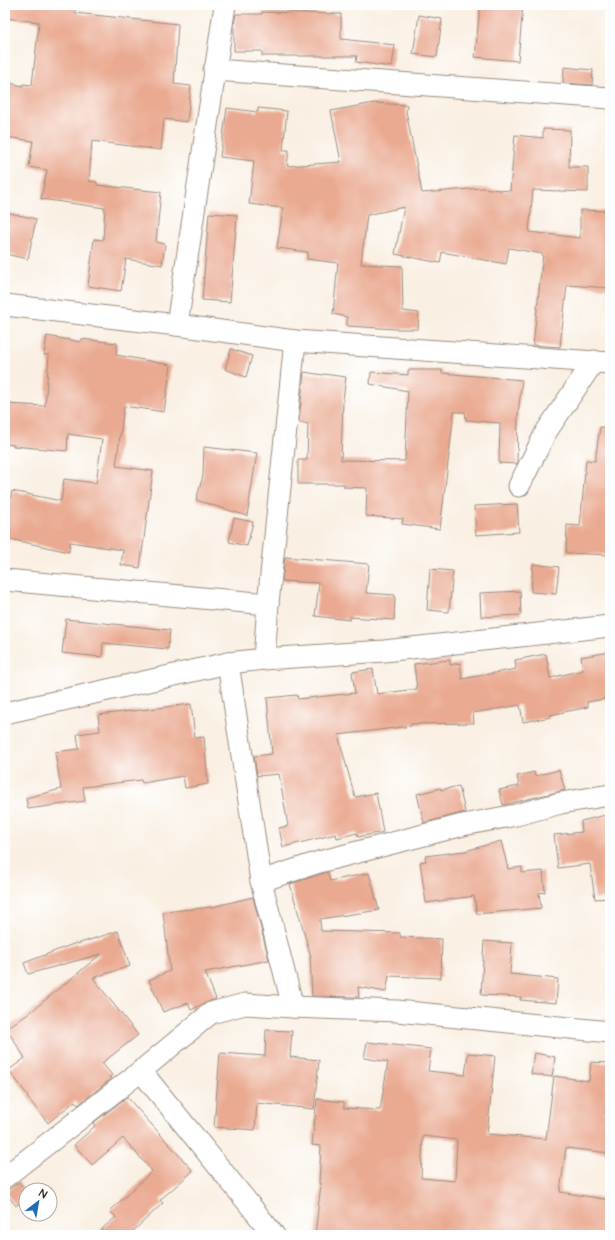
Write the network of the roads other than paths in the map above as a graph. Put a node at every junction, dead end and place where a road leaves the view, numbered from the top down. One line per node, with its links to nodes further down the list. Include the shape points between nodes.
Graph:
1 (224, 5): 2 (street)
2 (214, 70): 3 (street); 5 (street)
3 (610, 98)
4 (5, 305): 5 (street)
5 (177, 325): 6 (street)
6 (295, 342): 7 (street); 10 (street)
7 (602, 362): 8 (street, via 546,432)
8 (519, 486)
9 (5, 580): 10 (street)
10 (268, 604): 12 (street)
11 (610, 626): 12 (street, via 384,651)
12 (264, 659): 13 (street)
13 (228, 663): 14 (street); 16 (street)
14 (5, 713)
15 (610, 796): 16 (street, via 561,803 463,825 319,862)
16 (261, 881): 17 (street)
17 (292, 1008): 18 (street, via 397,1011); 19 (street, via 246,1004 211,1013)
18 (610, 1032)
19 (141, 1071): 20 (street); 21 (street)
20 (5, 1177)
21 (274, 1235)

